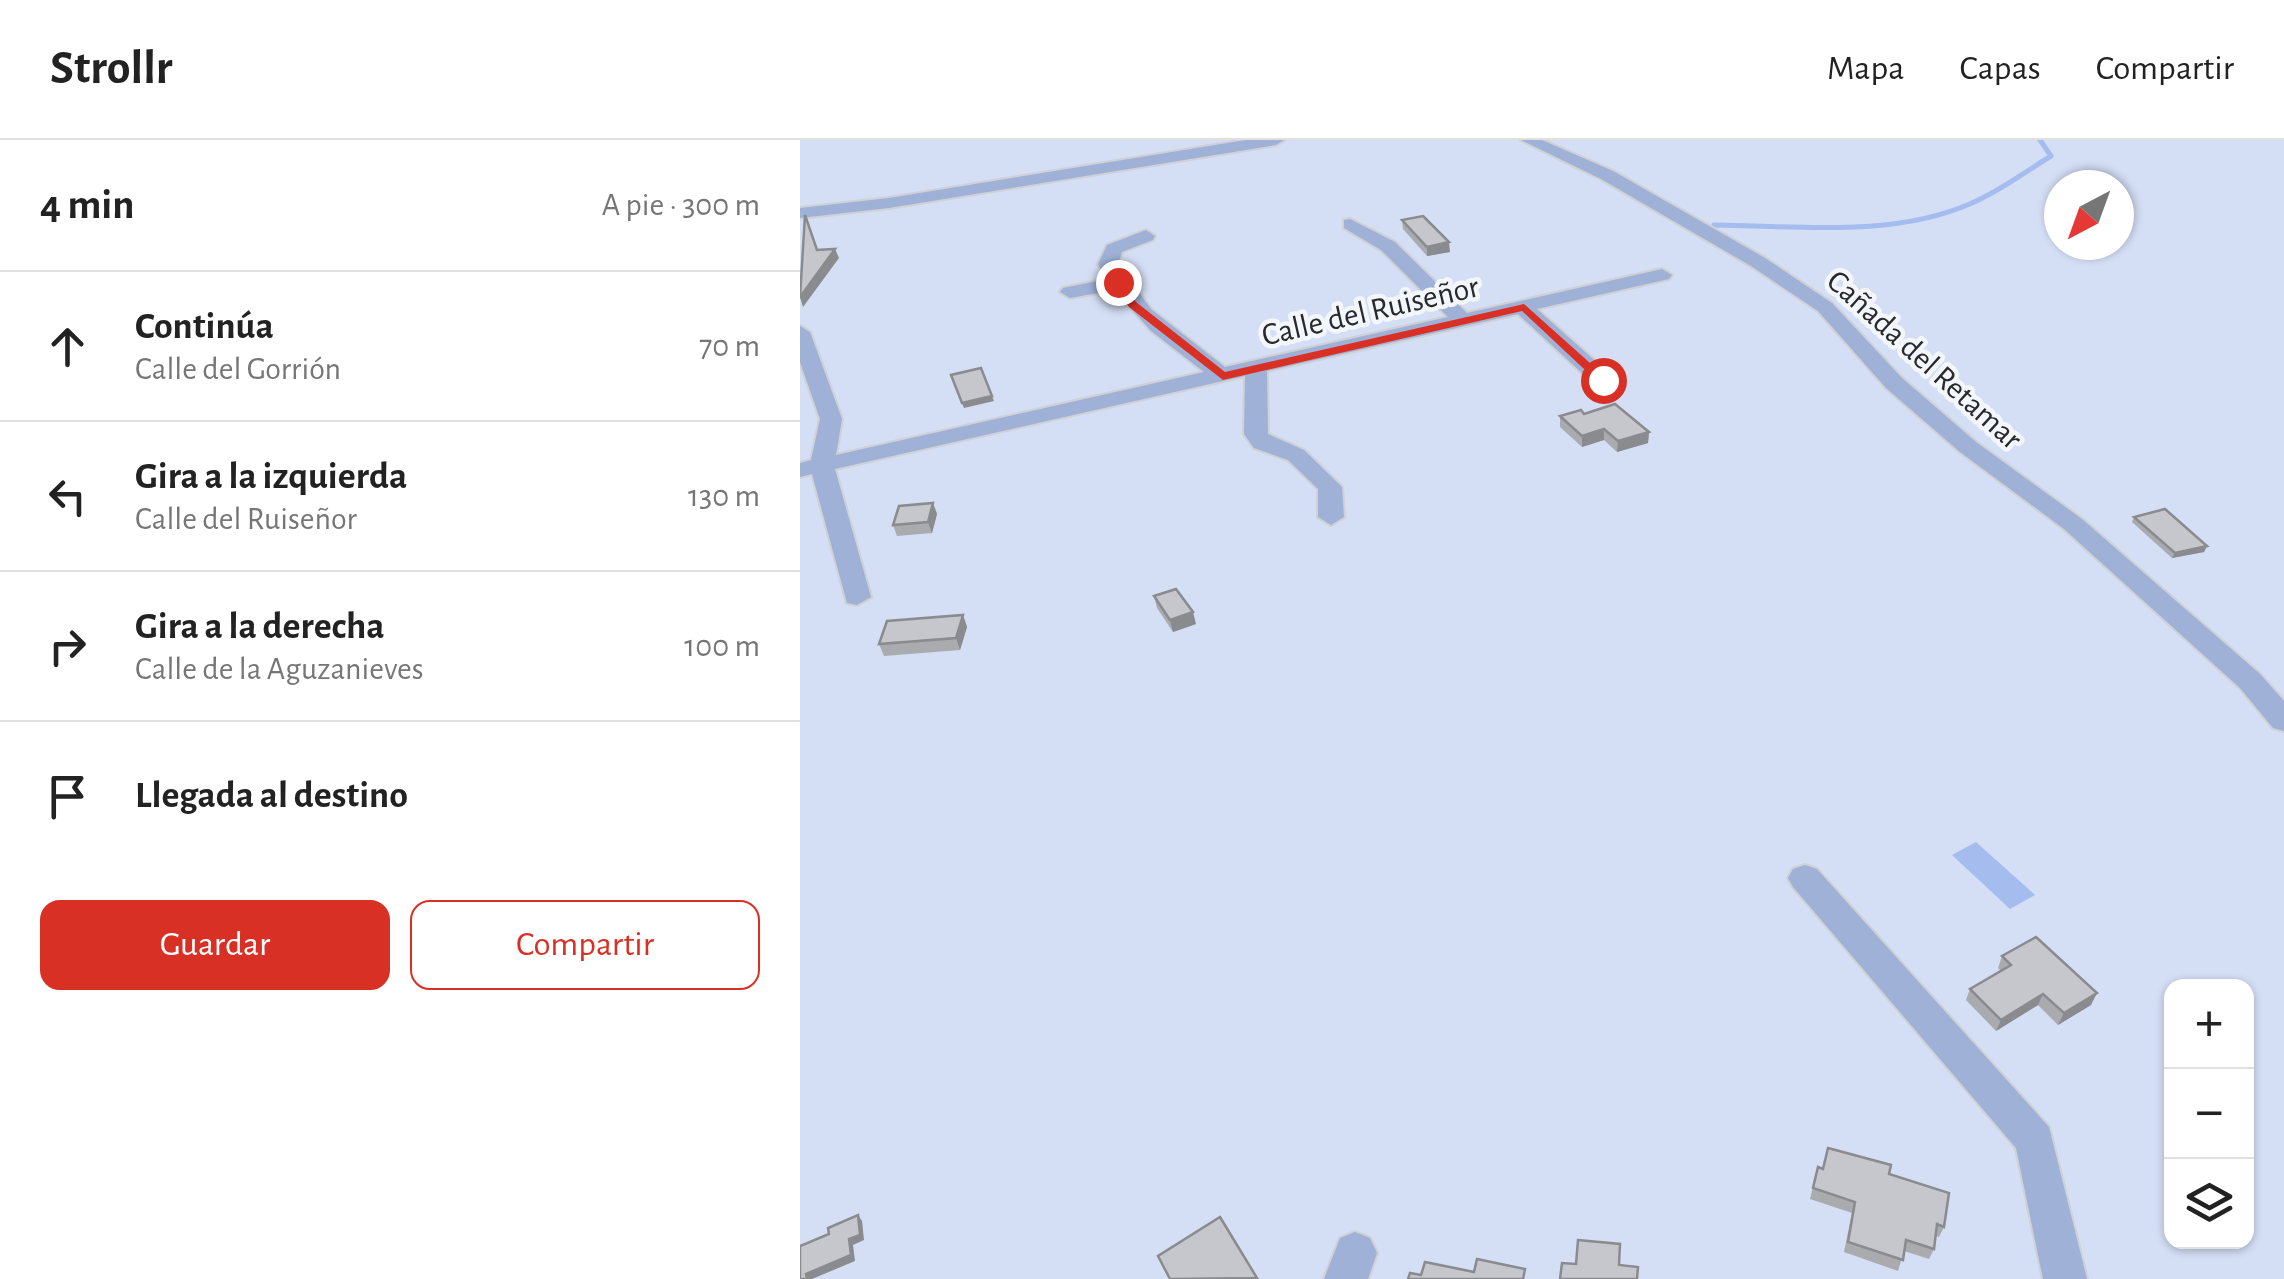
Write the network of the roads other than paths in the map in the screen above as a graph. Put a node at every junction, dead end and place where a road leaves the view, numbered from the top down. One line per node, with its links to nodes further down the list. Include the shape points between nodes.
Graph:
1 (1276, 140): 3 (street)
2 (1529, 140): 18 (street, Cañada del Retamar, via 1607,175 1825,306 1894,383 2073,524 2250,681)
3 (800, 213)
4 (1350, 224): 10 (street, via 1388,246)
5 (1146, 236): 7 (street, via 1114,250 1108,264)
6 (1662, 275): 9 (street, Calle del Ruiseñor)
7 (1118, 282): 8 (street); 13 (street, via 1132,305)
8 (1070, 292)
9 (1524, 308): 10 (street, Calle del Ruiseñor); 14 (street)
10 (1465, 322): 12 (street, Calle del Ruiseñor)
11 (800, 332): 15 (street, via 831,420)
12 (1256, 370): 13 (street, Calle del Ruiseñor); 16 (street, via 1256,434 1296,455 1330,487)
13 (1223, 376): 15 (street, Calle del Ruiseñor)
14 (1603, 380)
15 (811, 468): 17 (street)
16 (1331, 517)
17 (857, 597)
18 (2284, 721)
19 (1805, 878): 20 (street, via 2035,1140)
20 (2066, 1279)

